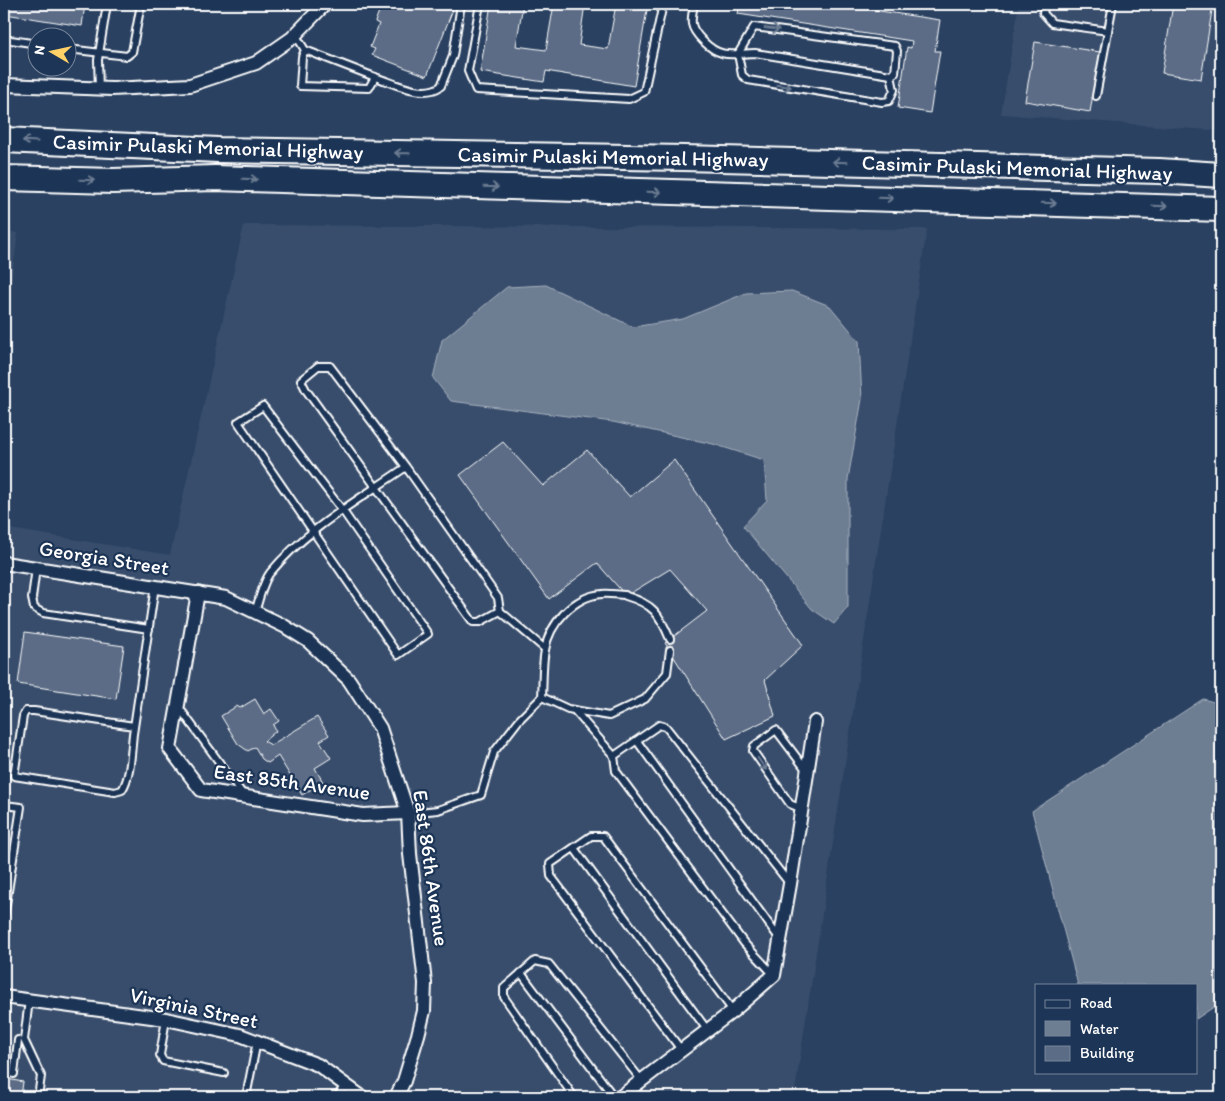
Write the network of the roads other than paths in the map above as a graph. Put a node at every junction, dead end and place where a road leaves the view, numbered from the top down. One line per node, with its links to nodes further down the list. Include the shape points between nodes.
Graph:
1 (107, 4): 16 (lane)
2 (141, 4): 16 (lane, via 132,52 127,56)
3 (326, 4): 11 (street)
4 (461, 4): 19 (lane, via 453,56 441,86 420,91)
5 (480, 4): 6 (lane, via 468,71 476,90 629,99 644,92)
6 (663, 4)
7 (694, 4): 17 (lane, via 692,24 699,37 714,52)
8 (1045, 4): 10 (lane, via 1044,13 1052,23)
9 (1113, 4): 10 (lane)
10 (1108, 31): 22 (lane)
11 (294, 36): 15 (lane); 21 (street, via 256,63 190,85 150,89)
12 (4, 39): 13 (lane)
13 (28, 43)
14 (78, 50): 16 (lane)
15 (305, 50): 19 (lane); 19 (lane, via 300,86 369,88)
16 (99, 54): 21 (lane)
17 (738, 54): 18 (lane, via 755,53); 18 (lane, one-way to 18, via 742,75 748,80 882,102 889,101 894,90); 18 (lane, one-way to 18, via 754,27 771,28 895,46 895,73)
18 (891, 75)
19 (375, 77)
20 (4, 85): 21 (street)
21 (98, 88)
22 (1096, 96)
23 (4, 140): 24 (highway, Casimir Pulaski Memorial Highway, one-way to 23, via 1159,171 753,160 218,150)
24 (1221, 176)
25 (4, 178): 26 (highway, Casimir Pulaski Memorial Highway, one-way to 26, via 215,178)
26 (1221, 209)
27 (406, 467): 28 (lane); 28 (lane, via 330,366 318,366 301,380); 35 (lane, via 498,598)
28 (378, 487): 29 (lane); 35 (lane, via 473,622 480,622)
29 (343, 511): 30 (lane); 30 (lane, via 263,406 238,422); 30 (lane, via 428,634 398,655)
30 (312, 532): 36 (lane, via 269,574)
31 (4, 563): 32 (street, Georgia Street)
32 (36, 568): 33 (street, Georgia Street); 37 (lane, via 32,598 34,608 43,613)
33 (155, 586): 34 (street, Georgia Street); 37 (lane)
34 (198, 593): 36 (street, East 86th Avenue, via 226,598); 42 (street, East 85th Avenue)
35 (500, 611): 39 (lane)
36 (255, 612): 52 (street, East 86th Avenue, via 308,641 349,680 380,728)
37 (149, 629): 45 (lane)
38 (670, 639): 39 (lane, via 660,616 644,601 626,595 601,594 581,600 564,612)
39 (545, 649): 41 (lane)
40 (670, 650): 43 (lane, via 667,673 645,699 609,716)
41 (542, 697): 43 (lane); 52 (lane, via 494,752 481,795 438,810)
42 (178, 706): 49 (lane); 49 (street, East 85th Avenue, via 170,749 201,790)
43 (574, 710): 47 (lane)
44 (816, 722): 48 (street)
45 (134, 726): 45 (lane, via 126,784 122,790 115,792 14,776 26,711)
46 (637, 741): 47 (lane); 54 (lane, via 658,724 666,727); 56 (lane)
47 (614, 756): 58 (lane, via 616,771 744,943)
48 (808, 772): 51 (street); 51 (lane, one-way to 51, via 776,730 754,746 753,751 790,804)
49 (245, 797): 52 (street, East 85th Avenue, via 363,815)
50 (4, 805): 55 (lane, via 21,807)
51 (802, 809): 54 (street)
52 (408, 813): 75 (street, East 86th Avenue, via 425,983 424,1011 404,1081)
53 (574, 848): 61 (lane, via 591,836 603,836); 63 (lane); 66 (lane, via 550,864 551,876)
54 (790, 884): 56 (street)
55 (4, 917)
56 (780, 939): 58 (street)
57 (521, 973): 69 (lane, via 535,961 550,964); 76 (lane, via 504,988 504,997); 77 (lane)
58 (774, 975): 61 (street)
59 (4, 997): 60 (street, Virginia Street)
60 (29, 1000): 62 (street, Virginia Street); 71 (lane, via 24,1040 42,1076)
61 (733, 1011): 63 (street)
62 (166, 1019): 65 (street, Virginia Street); 67 (lane, via 160,1055 163,1061)
63 (708, 1030): 66 (street)
64 (18, 1040): 68 (lane)
65 (257, 1041): 70 (street, Virginia Street, via 318,1065); 72 (lane)
66 (682, 1051): 69 (street)
67 (224, 1073)
68 (14, 1074)
69 (642, 1081): 78 (street)
70 (345, 1085): 73 (lane); 74 (street, Virginia Street)
71 (38, 1097)
72 (246, 1097)
73 (337, 1097)
74 (362, 1097)
75 (396, 1097)
76 (574, 1097)
77 (614, 1097)
78 (620, 1097)

